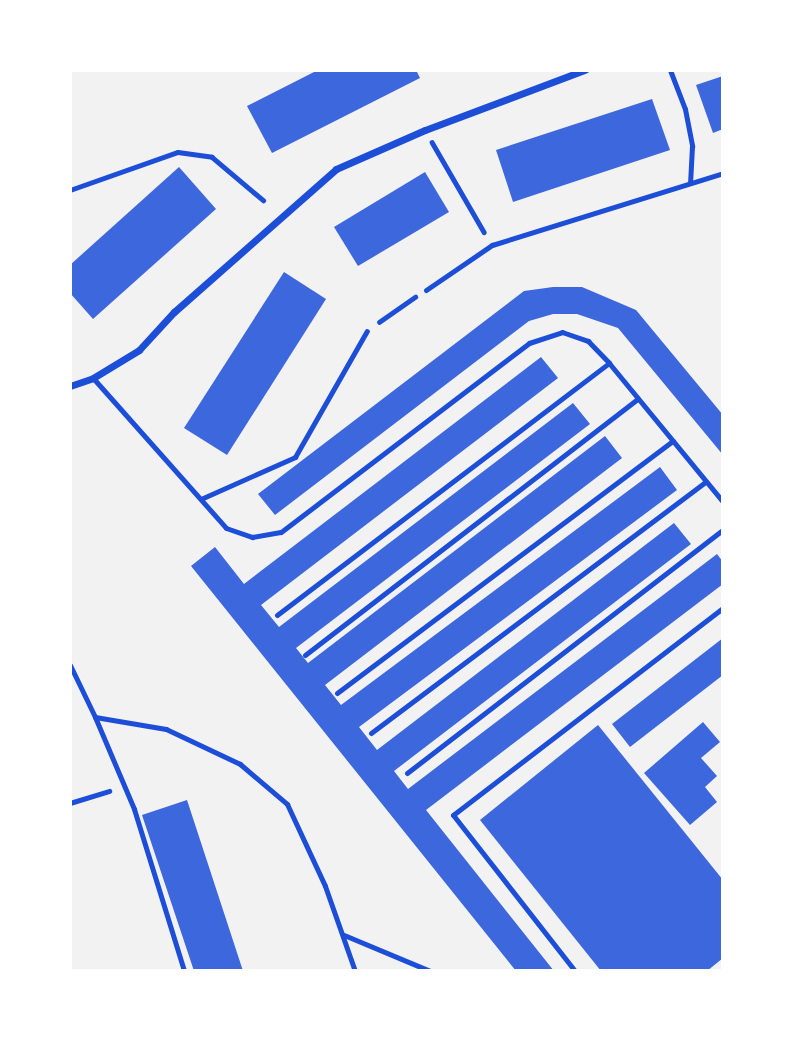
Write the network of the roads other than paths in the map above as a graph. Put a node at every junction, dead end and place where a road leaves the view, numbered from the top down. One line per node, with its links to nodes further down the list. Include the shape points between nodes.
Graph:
1 (585, 70): 8 (street, via 336,169 174,312 139,350)
2 (670, 70): 4 (lane, via 685,109 692,146)
3 (723, 173): 4 (lane)
4 (690, 183): 5 (lane, via 492,245)
5 (426, 290)
6 (367, 331): 13 (lane, via 295,457)
7 (609, 363): 10 (lane); 13 (lane, via 587,341 562,332 529,343 281,532 252,537 226,528); 17 (lane)
8 (93, 378): 9 (street); 13 (lane)
9 (70, 386)
10 (638, 399): 11 (lane); 18 (lane)
11 (673, 441): 12 (lane); 20 (lane)
12 (705, 482): 14 (lane); 22 (lane)
13 (202, 498)
14 (723, 502)
15 (723, 530): 23 (lane)
16 (723, 608): 28 (lane, via 453,815)
17 (277, 615)
18 (305, 654)
19 (70, 665): 21 (lane)
20 (337, 693)
21 (95, 718): 25 (lane, via 123,787); 26 (lane, via 166,729 240,764 287,804 325,886)
22 (371, 733)
23 (407, 773)
24 (344, 935): 27 (lane)
25 (184, 971)
26 (355, 971)
27 (430, 971)
28 (575, 971)

